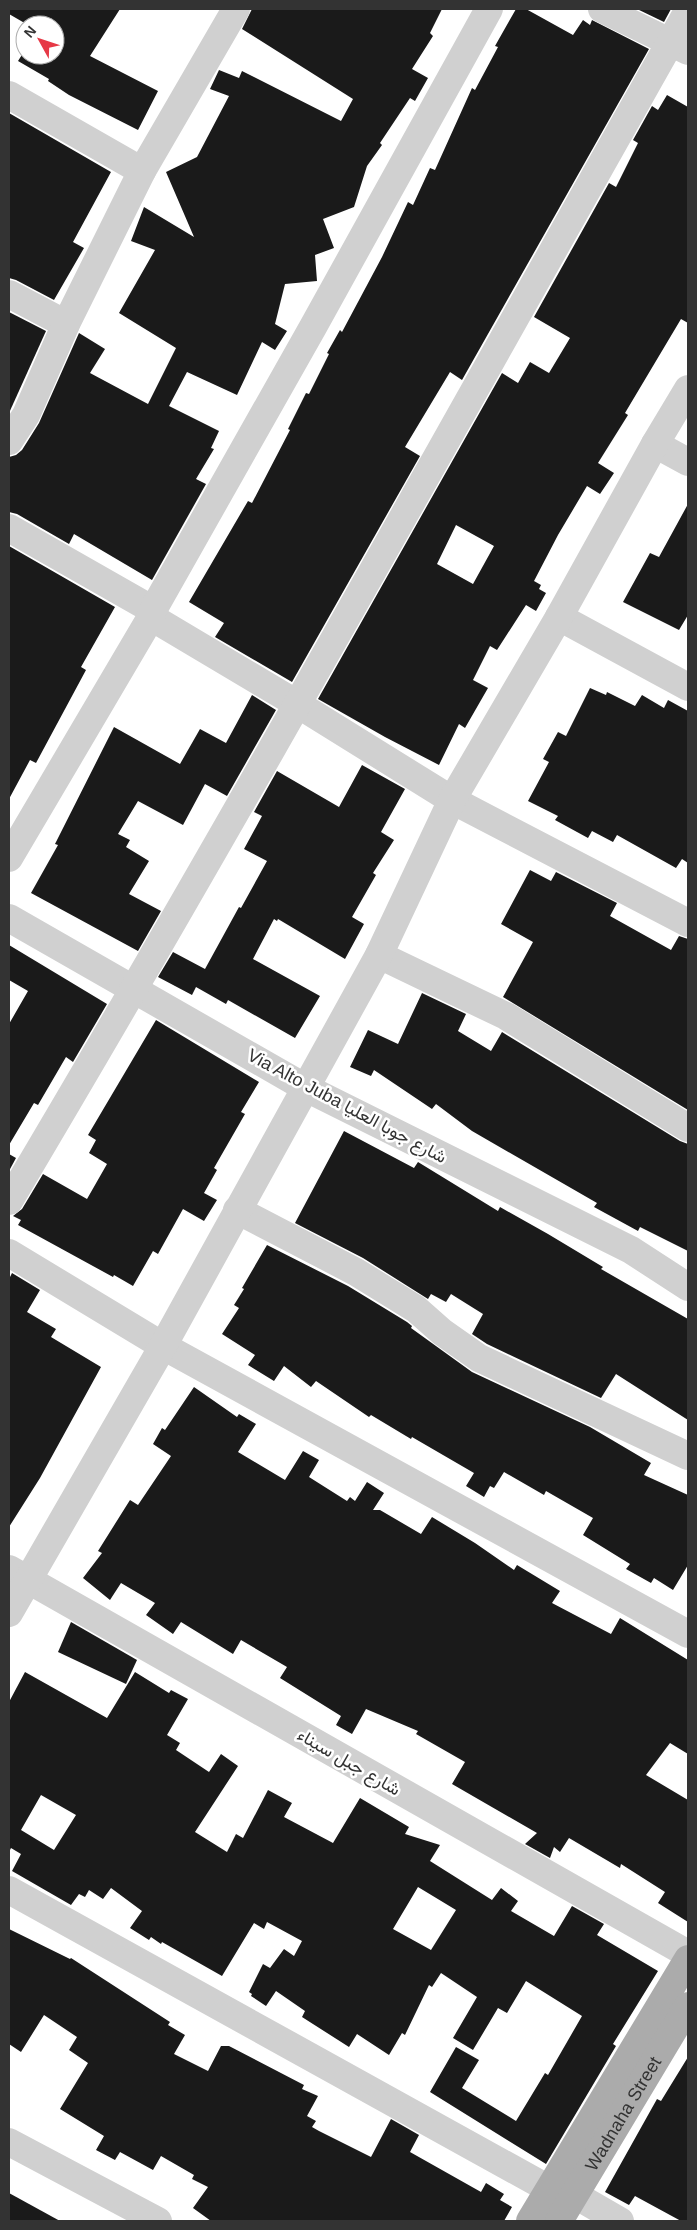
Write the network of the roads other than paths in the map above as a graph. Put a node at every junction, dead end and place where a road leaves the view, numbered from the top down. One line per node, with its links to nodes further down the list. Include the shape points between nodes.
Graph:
1 (236, 9): 7 (street)
2 (489, 9): 15 (street)
3 (602, 9): 5 (street)
4 (688, 11): 5 (street)
5 (680, 46): 18 (street)
6 (9, 95): 7 (street)
7 (142, 172): 9 (street)
8 (9, 294): 9 (street)
9 (66, 324): 11 (street, via 26,415)
10 (688, 389): 12 (street)
11 (9, 441)
12 (655, 444): 13 (street); 16 (street)
13 (688, 462)
14 (9, 528): 15 (street)
15 (152, 614): 18 (street); 20 (street)
16 (559, 617): 17 (street); 19 (street)
17 (688, 687)
18 (298, 704): 19 (street); 24 (street)
19 (452, 800): 22 (street); 23 (street)
20 (9, 858)
21 (9, 918): 24 (street, Via Alto Juba شارع جوبا العليا)
22 (688, 923)
23 (379, 955): 25 (street); 26 (street, via 506,1016)
24 (135, 989): 25 (street, Via Alto Juba شارع جوبا العليا); 27 (street)
25 (306, 1088): 28 (street); 30 (street, Via Alto Juba شارع جوبا العليا, via 631,1250)
26 (688, 1128)
27 (9, 1201)
28 (237, 1210): 31 (street); 32 (street, via 356,1272 416,1309 479,1358)
29 (9, 1253): 31 (street)
30 (688, 1286)
31 (163, 1346): 33 (street); 35 (street)
32 (688, 1456)
33 (18, 1574): 34 (street); 37 (street, شارع جبل سيناء)
34 (9, 1613)
35 (688, 1632)
36 (9, 1890): 41 (street)
37 (688, 1954)
38 (688, 1959): 41 (main road)
39 (688, 2006): 42 (main road, Wadnaha Street)
40 (9, 2142): 43 (street)
41 (549, 2189): 44 (main road)
42 (575, 2195): 45 (main road, Wadnaha Street); 46 (street)
43 (158, 2221)
44 (530, 2221)
45 (559, 2221)
46 (620, 2221)

